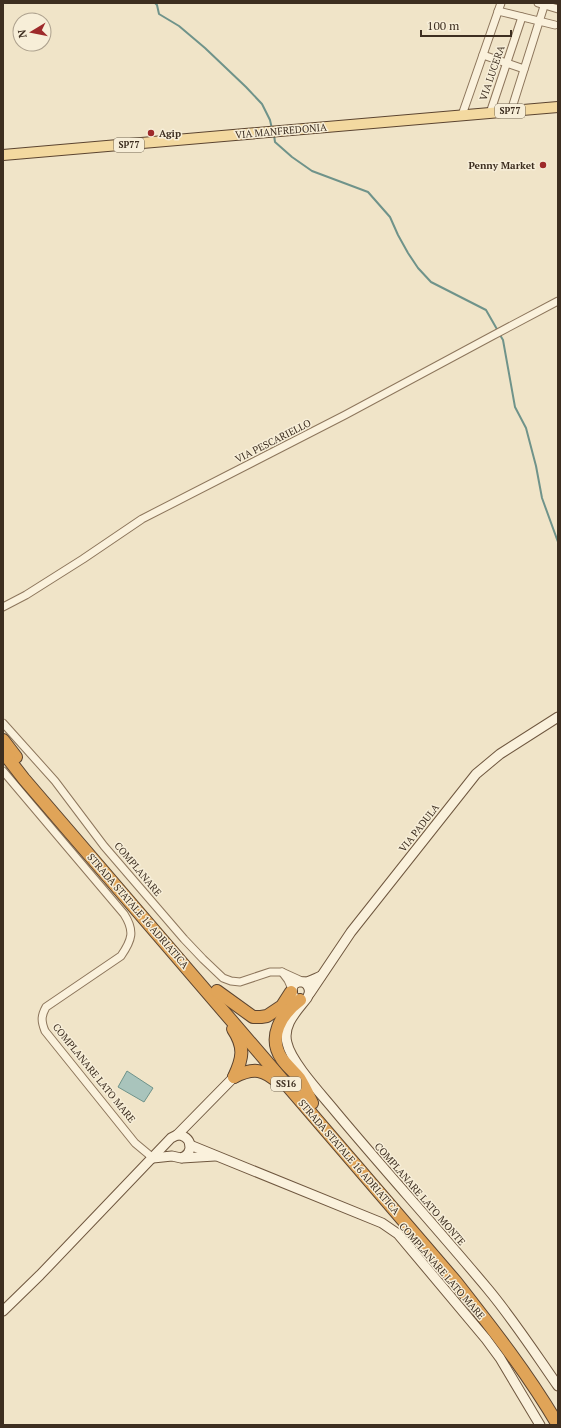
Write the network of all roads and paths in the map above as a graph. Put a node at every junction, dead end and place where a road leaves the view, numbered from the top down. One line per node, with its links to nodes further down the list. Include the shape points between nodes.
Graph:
1 (501, 3): 4 (street)
2 (542, 4): 3 (street); 6 (street)
3 (558, 9)
4 (498, 11): 5 (street); 8 (street)
5 (522, 17): 6 (street); 9 (street, VIA LUCERA)
6 (539, 21): 7 (street); 10 (street)
7 (555, 25)
8 (483, 55): 9 (street); 14 (street)
9 (506, 63): 10 (street); 13 (street, VIA LUCERA)
10 (524, 68): 12 (street)
11 (558, 106): 12 (main road, VIA MANFREDONIA / SP77)
12 (511, 111): 13 (main road, VIA MANFREDONIA / SP77)
13 (490, 113): 14 (main road, VIA MANFREDONIA / SP77)
14 (462, 115): 15 (main road, VIA MANFREDONIA / SP77)
15 (3, 156)
16 (558, 302): 17 (street, VIA PESCARIELLO, via 142,519 83,559)
17 (3, 607)
18 (558, 717): 24 (street, VIA PADULA, via 500,754 476,774 350,932)
19 (3, 723): 23 (street, COMPLANARE, via 50,775 104,846 184,939 223,978 240,982 270,972)
20 (3, 740): 26 (highway, STRADA STATALE 16 ADRIATICA / SS16)
21 (3, 752): 26 (highway, STRADA STATALE 16 ADRIATICA / SS16)
22 (3, 771): 33 (street, COMPLANARE LATO MARE, via 130,923 132,934 121,956 46,1007 41,1014 41,1022 45,1031 135,1143)
23 (282, 972): 25 (street); 27 (street)
24 (321, 976): 25 (street); 27 (street, VIA PADULA)
25 (304, 982): 27 (street, via 310,988); 27 (street, via 295,984)
26 (214, 993): 27 (highway, via 253,1017 267,1016); 28 (highway, via 241,1045 241,1061); 29 (highway, STRADA STATALE 16 ADRIATICA / SS16)
27 (299, 997): 29 (highway, via 286,1012 278,1027 276,1039 282,1059 300,1079); 36 (street, COMPLANARE LATO MONTE, via 286,1032 289,1051 372,1156 491,1292)
28 (234, 1077): 29 (highway, via 248,1071 262,1072); 30 (street, via 188,1124)
29 (310, 1105): 35 (highway, STRADA STATALE 16 ADRIATICA / SS16, via 456,1282); 37 (highway, STRADA STATALE 16 ADRIATICA / SS16, via 462,1276 494,1317)
30 (180, 1139): 31 (street, COMPLANARE LATO MARE); 32 (street, via 167,1147); 32 (street, via 189,1152 187,1155); 33 (street)
31 (218, 1156): 32 (street, COMPLANARE LATO MARE); 38 (street, COMPLANARE LATO MARE, via 390,1227 486,1339)
32 (176, 1157): 33 (street, COMPLANARE LATO MARE)
33 (153, 1158): 34 (street)
34 (3, 1311)
35 (529, 1378): 39 (highway); 40 (highway, STRADA STATALE 16 ADRIATICA / SS16)
36 (558, 1386)
37 (558, 1412)
38 (540, 1425)
39 (552, 1425)
40 (558, 1425)

